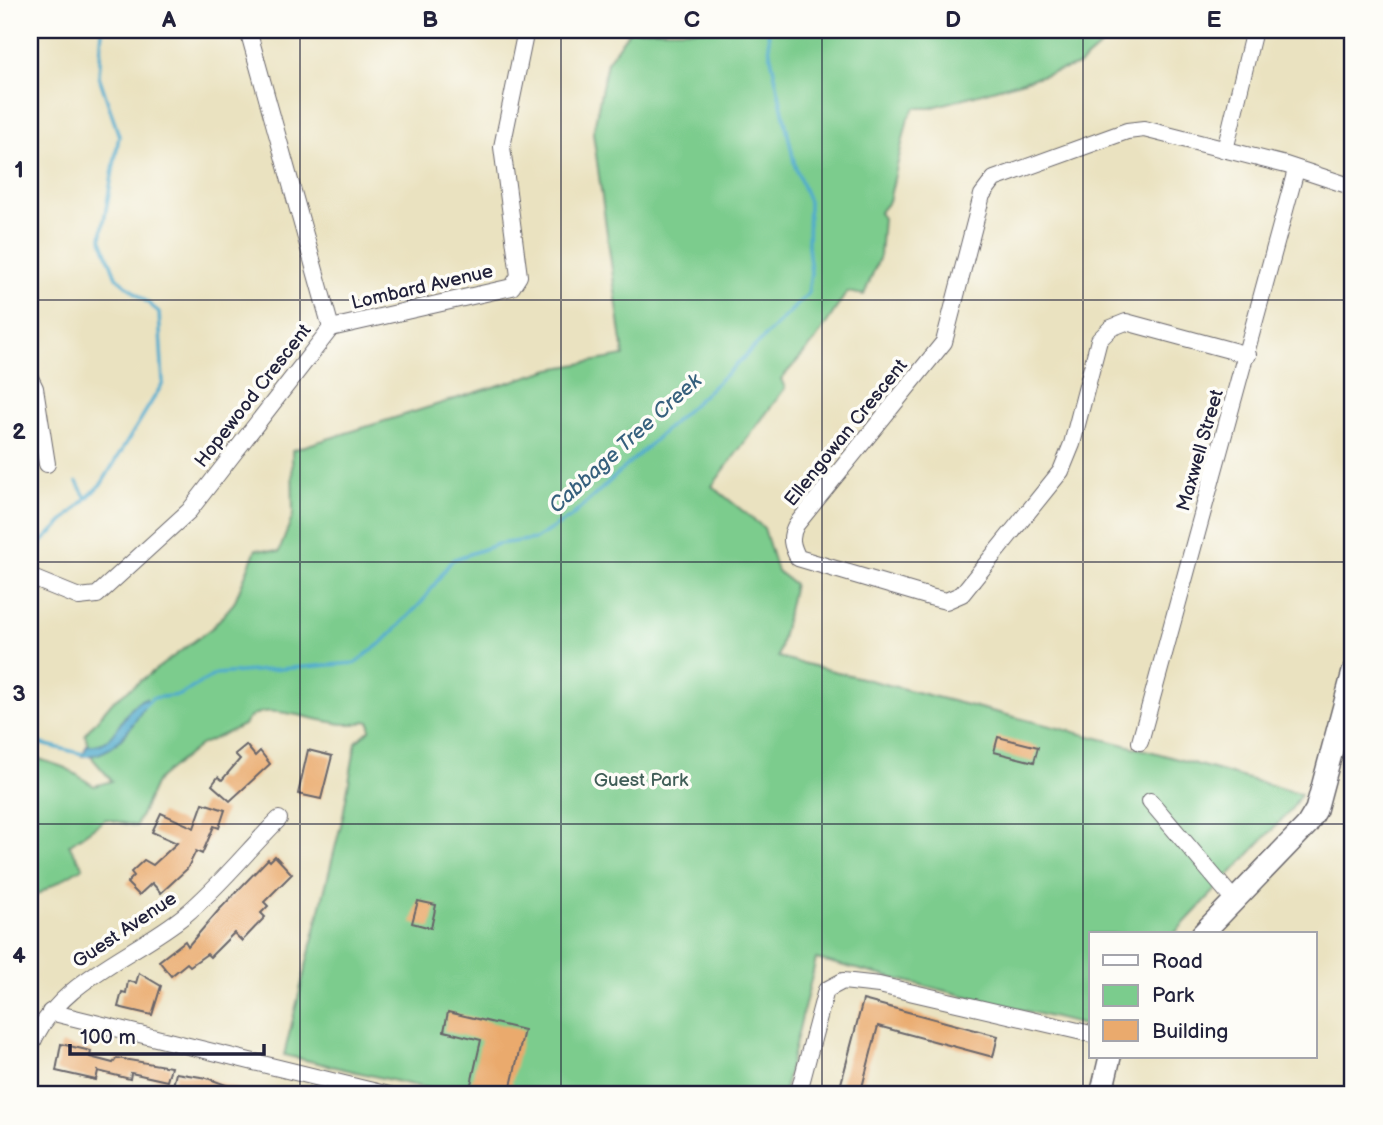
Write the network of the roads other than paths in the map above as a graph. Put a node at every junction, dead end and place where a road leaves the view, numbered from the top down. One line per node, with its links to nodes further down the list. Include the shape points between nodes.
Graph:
1 (248, 30): 7 (street, Hopewood Crescent)
2 (526, 30): 7 (street, Lombard Avenue, via 502,147 519,276 512,287)
3 (1254, 30): 4 (street)
4 (1225, 150): 5 (street, Ellengowan Crescent); 8 (street, Ellengowan Crescent, via 1144,129 1127,131 994,179 982,195 944,342 796,525 792,546 798,558 946,601 962,594 1061,471 1098,340 1111,328 1126,322)
5 (1296, 170): 6 (street, Ellengowan Crescent); 8 (street, Maxwell Street)
6 (1353, 187)
7 (331, 328): 11 (street, Hopewood Crescent, via 189,511 97,595 79,597)
8 (1248, 355): 14 (street, Maxwell Street)
9 (30, 378): 10 (street, via 36,388)
10 (47, 464)
11 (30, 578)
12 (1353, 672): 13 (main road)
13 (1350, 697): 17 (main road, via 1307,825)
14 (1140, 742)
15 (1150, 801): 17 (street)
16 (279, 819): 19 (street, Guest Avenue, via 186,915 78,986)
17 (1234, 900): 18 (main road)
18 (1204, 932)
19 (50, 1012): 21 (street, Guest Avenue); 23 (street)
20 (1089, 1034): 24 (street, via 879,985 843,981 826,990)
21 (30, 1048)
22 (1110, 1058): 25 (main road)
23 (389, 1095)
24 (798, 1095)
25 (1101, 1095)

